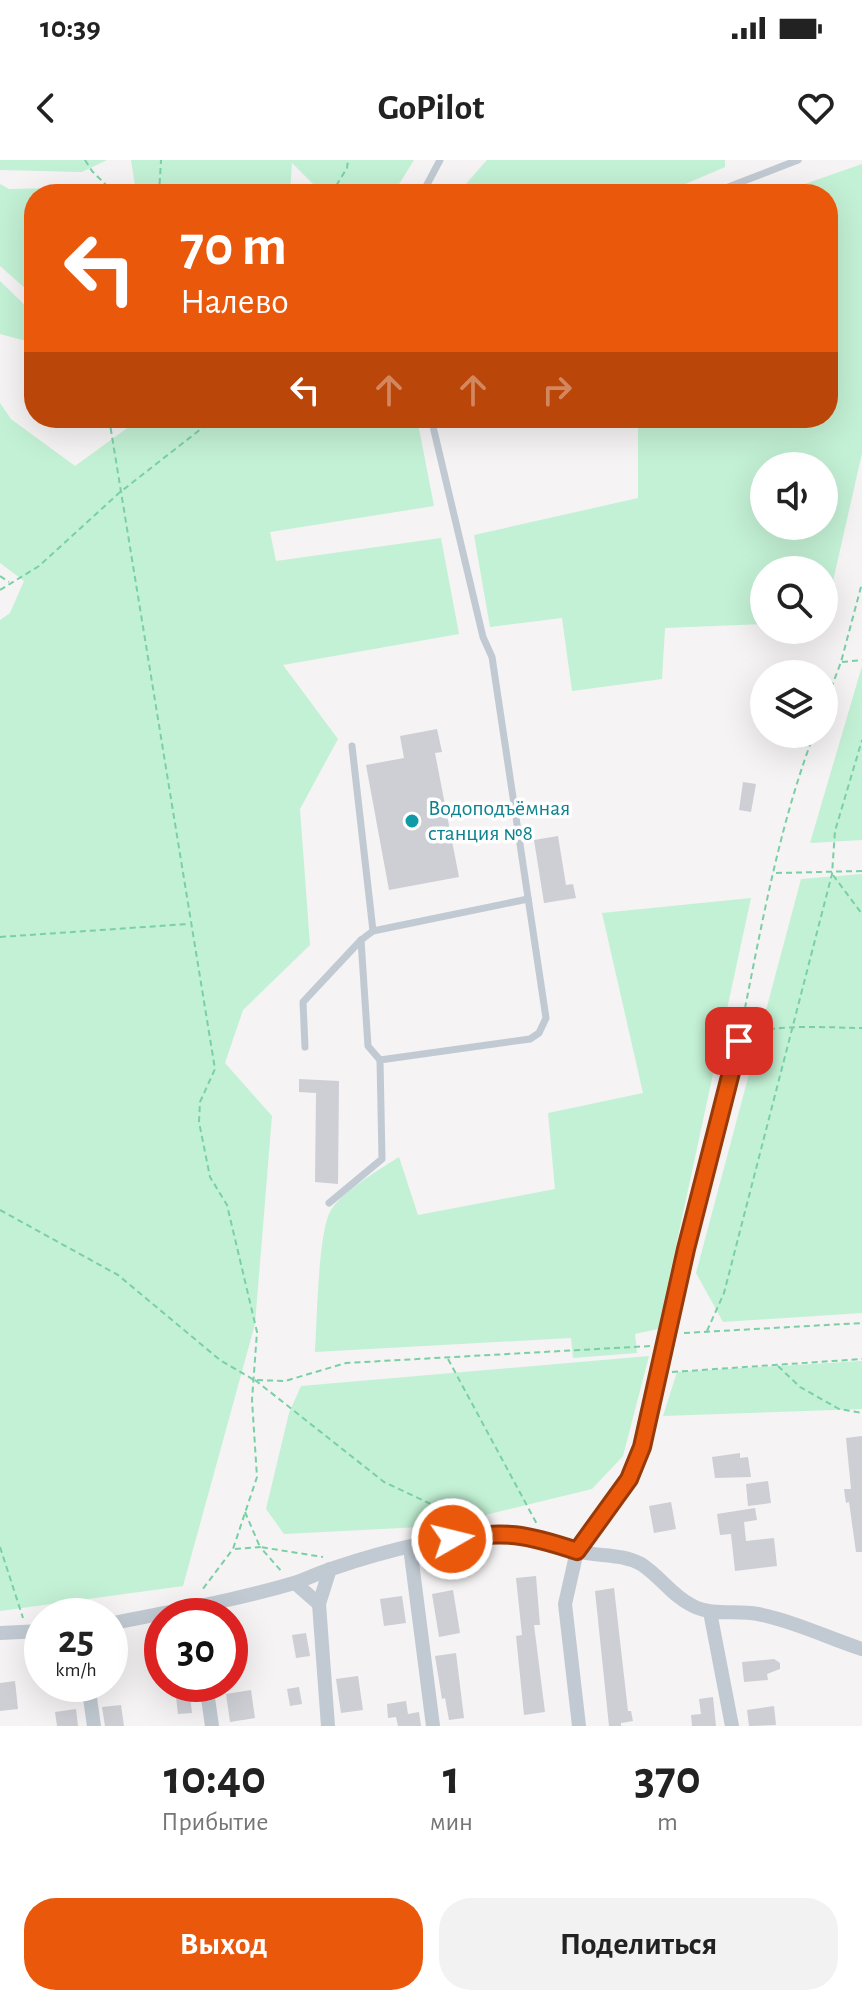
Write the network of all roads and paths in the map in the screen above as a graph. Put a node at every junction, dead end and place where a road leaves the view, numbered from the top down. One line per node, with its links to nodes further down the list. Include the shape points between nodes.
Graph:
1 (85, 160): 6 (path)
2 (161, 160): 7 (path)
3 (348, 160): 8 (path)
4 (440, 160): 9 (lane)
5 (798, 160): 10 (lane)
6 (105, 184)
7 (160, 184)
8 (337, 184)
9 (427, 184)
10 (736, 184)
11 (110, 428): 14 (path)
12 (202, 428): 14 (path)
13 (433, 428): 28 (lane, via 492,657)
14 (119, 493): 16 (path, via 39,566); 30 (path)
15 (0, 576): 16 (path)
16 (10, 583): 18 (path)
17 (862, 583): 20 (path)
18 (0, 590)
19 (862, 660): 20 (path)
20 (841, 662): 21 (path)
21 (838, 670)
22 (862, 740): 27 (path, via 835,831)
23 (352, 746): 31 (lane)
24 (809, 748): 26 (path)
25 (862, 871): 27 (path)
26 (775, 873): 27 (path); 36 (path)
27 (832, 874): 29 (path); 34 (path)
28 (528, 899): 31 (lane); 38 (lane, via 546,1018 539,1033 530,1039)
29 (862, 914)
30 (189, 924): 32 (path); 48 (path, via 215,1069 200,1102 199,1122 210,1177 227,1205 257,1332)
31 (373, 931): 33 (lane)
32 (0, 937)
33 (361, 940): 37 (lane, via 303,1002); 38 (lane, via 368,1046)
34 (792, 1028): 35 (path); 36 (path, via 757,1031); 42 (path, via 724,1293)
35 (862, 1028)
36 (739, 1041): 43 (street)
37 (305, 1047)
38 (380, 1060): 39 (lane, via 382,1159)
39 (329, 1203)
40 (0, 1210): 48 (path, via 118,1275 220,1360)
41 (862, 1323): 42 (path)
42 (707, 1331): 43 (path)
43 (665, 1340): 44 (path); 47 (street)
44 (447, 1358): 48 (path, via 346,1363 285,1381); 52 (path)
45 (862, 1359): 46 (path)
46 (776, 1365): 47 (path); 49 (path, via 800,1387 839,1409)
47 (658, 1373): 57 (street, via 642,1447 629,1479)
48 (254, 1380): 50 (path, via 257,1477); 51 (path, via 384,1482 431,1504)
49 (862, 1413)
50 (245, 1511): 54 (path); 56 (path)
51 (452, 1539): 52 (street, via 507,1533); 55 (street)
52 (546, 1541): 57 (street)
53 (0, 1547): 63 (path)
54 (260, 1547): 56 (path); 58 (path); 59 (path)
55 (410, 1547): 58 (street); 73 (street)
56 (233, 1549): 60 (path)
57 (577, 1551): 64 (street, via 639,1563 691,1606); 74 (street, via 565,1604)
58 (326, 1563): 59 (street); 62 (street)
59 (295, 1583): 61 (street); 62 (street)
60 (199, 1598)
61 (242, 1598)
62 (319, 1604): 72 (street)
63 (24, 1605)
64 (710, 1612): 67 (street, via 755,1613); 75 (street)
65 (24, 1632): 66 (street)
66 (0, 1633)
67 (862, 1649)
68 (91, 1702): 70 (street)
69 (209, 1702): 71 (street)
70 (94, 1726)
71 (212, 1726)
72 (328, 1726)
73 (433, 1726)
74 (579, 1726)
75 (732, 1726)

